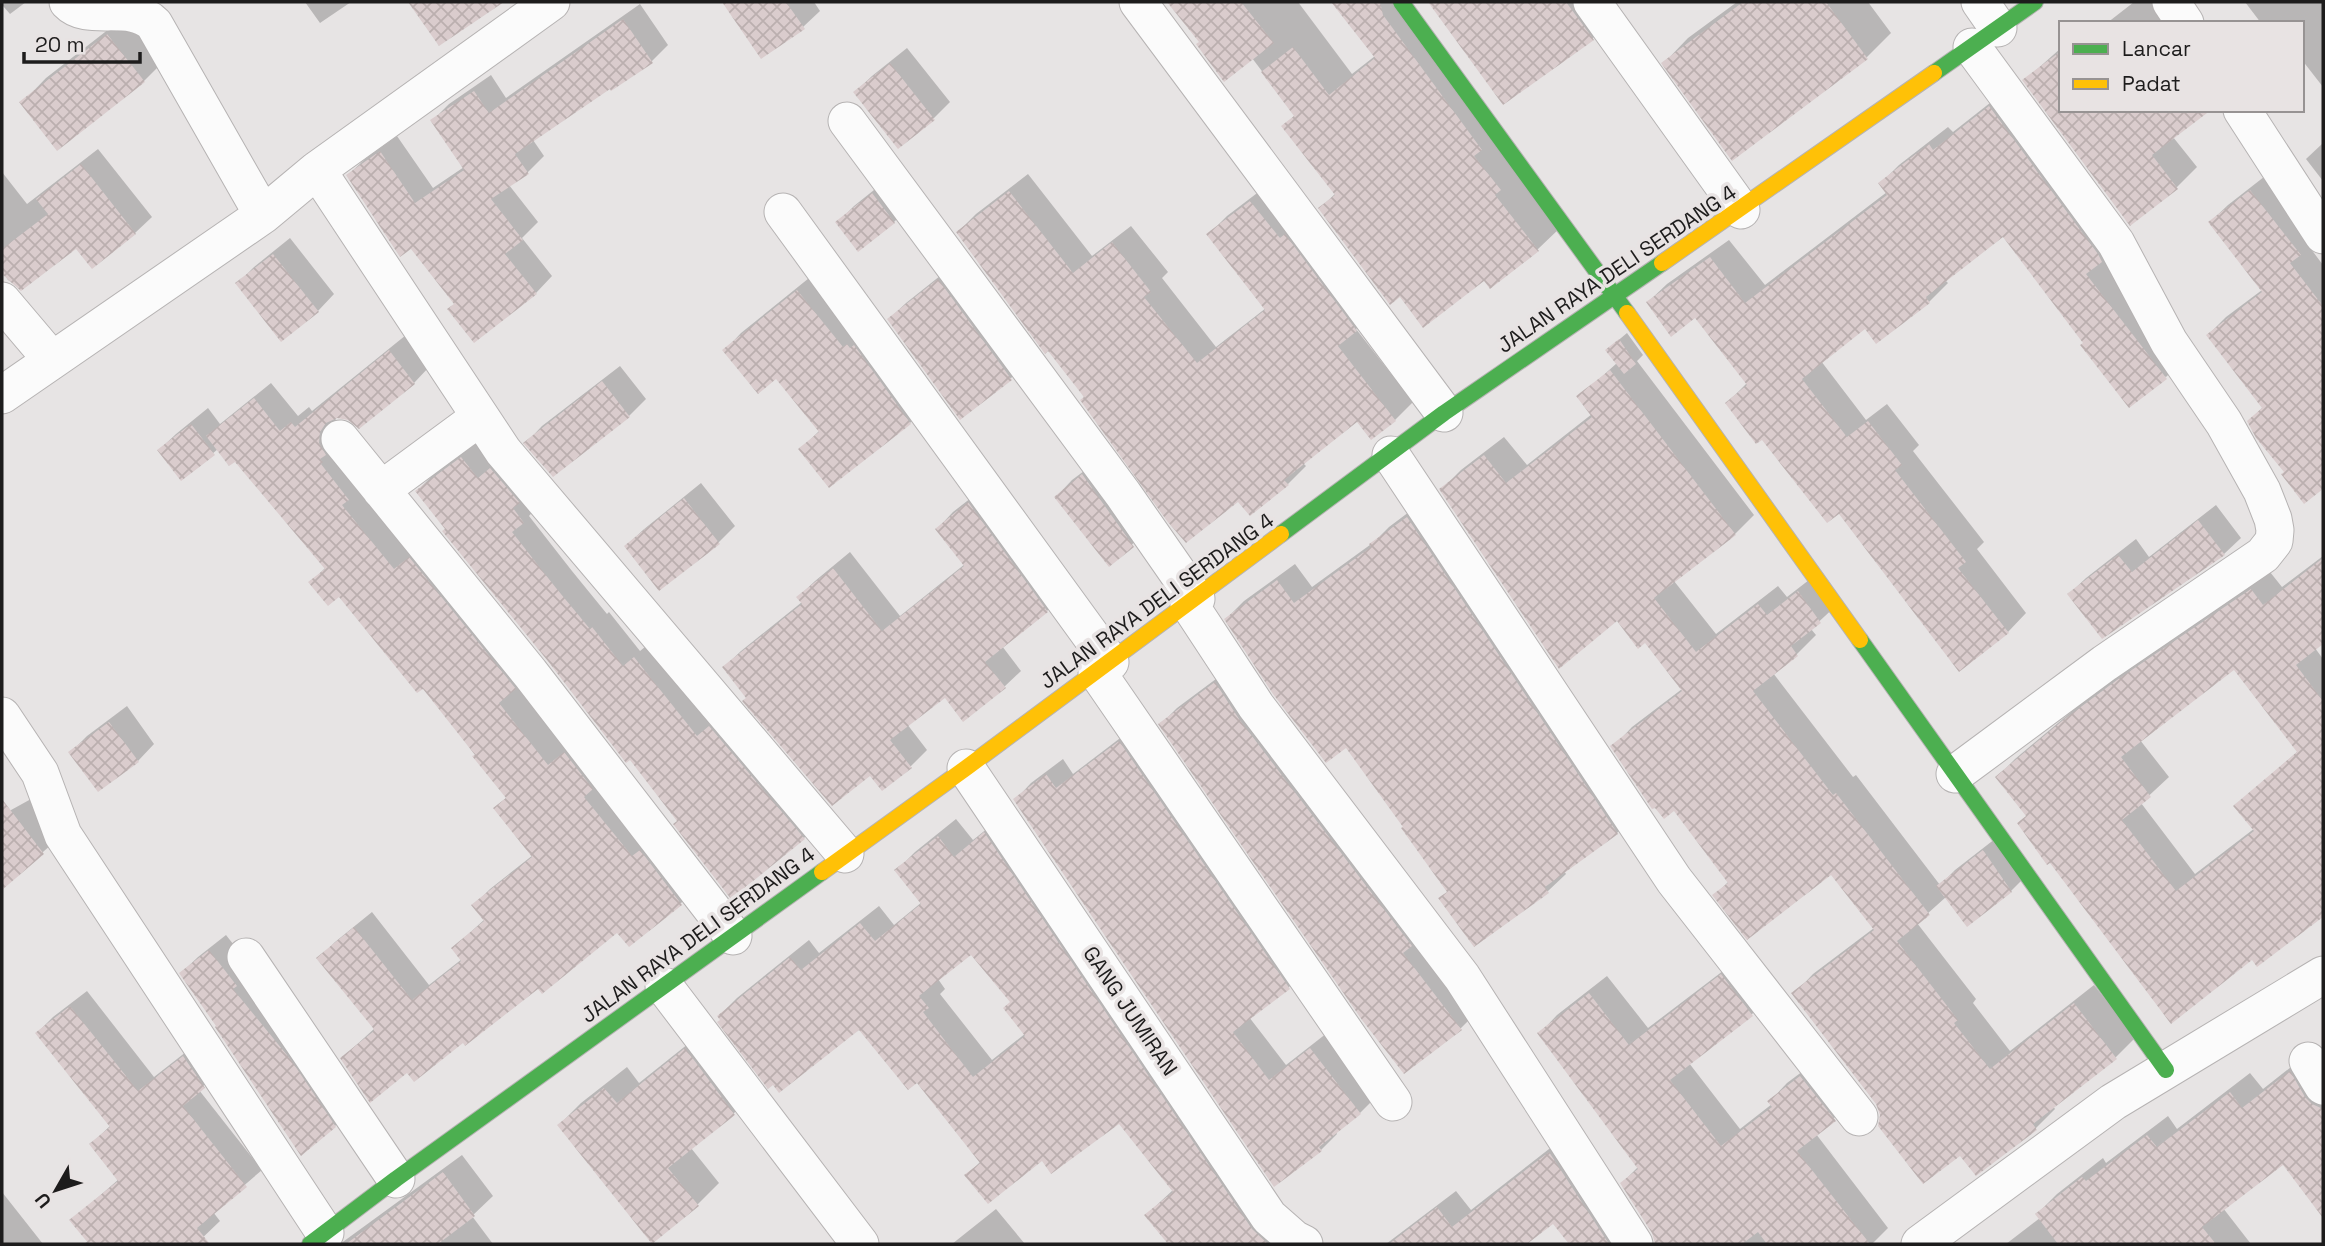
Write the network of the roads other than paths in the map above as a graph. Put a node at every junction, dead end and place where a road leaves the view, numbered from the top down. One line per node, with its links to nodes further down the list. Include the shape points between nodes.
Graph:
1 (68, 2): 15 (street, via 80,10 138,13 154,24)
2 (1138, 2): 21 (street)
3 (1401, 2): 17 (street)
4 (1592, 2): 13 (street)
5 (2035, 2): 9 (street, JALAN RAYA DELI SERDANG 4)
6 (2171, 2): 8 (street)
7 (532, 7): 12 (street)
8 (2184, 21)
9 (1983, 25): 13 (street, JALAN RAYA DELI SERDANG 4); 30 (street, via 2116,243 2169,342 2224,423 2262,491 2276,530 2263,555 2105,663)
10 (2243, 112): 16 (street)
11 (847, 121): 26 (street, via 1122,495)
12 (317, 170): 15 (street); 22 (street)
13 (1741, 210): 17 (street, JALAN RAYA DELI SERDANG 4)
14 (783, 212): 27 (street)
15 (263, 215): 19 (street)
16 (2323, 235)
17 (1614, 295): 21 (street, JALAN RAYA DELI SERDANG 4); 30 (street)
18 (2, 301): 19 (street)
19 (52, 360): 20 (street)
20 (2, 395)
21 (1444, 413): 24 (street, JALAN RAYA DELI SERDANG 4)
22 (480, 417): 25 (street); 31 (street, via 503,451)
23 (340, 439): 25 (street)
24 (1391, 454): 26 (street, JALAN RAYA DELI SERDANG 4); 38 (street, via 1674,880)
25 (382, 490): 32 (street)
26 (1192, 601): 27 (street, JALAN RAYA DELI SERDANG 4); 43 (street, via 1256,706 1462,977)
27 (1103, 667): 29 (street, JALAN RAYA DELI SERDANG 4); 37 (street)
28 (2, 716): 40 (street, via 40,773 62,835)
29 (965, 768): 31 (street, JALAN RAYA DELI SERDANG 4); 42 (street, GANG JUMIRAN, via 1269,1217)
30 (1955, 774): 36 (street)
31 (845, 854): 32 (street, JALAN RAYA DELI SERDANG 4)
32 (733, 936): 35 (street, JALAN RAYA DELI SERDANG 4)
33 (246, 957): 39 (street)
34 (2323, 975): 36 (street)
35 (664, 986): 39 (street, JALAN RAYA DELI SERDANG 4); 41 (street)
36 (2166, 1070): 44 (street, via 2113,1102)
37 (1393, 1102)
38 (1859, 1117)
39 (396, 1179): 40 (street, JALAN RAYA DELI SERDANG 4)
40 (317, 1239)
41 (860, 1244)
42 (1304, 1244)
43 (1634, 1244)
44 (1920, 1244)

